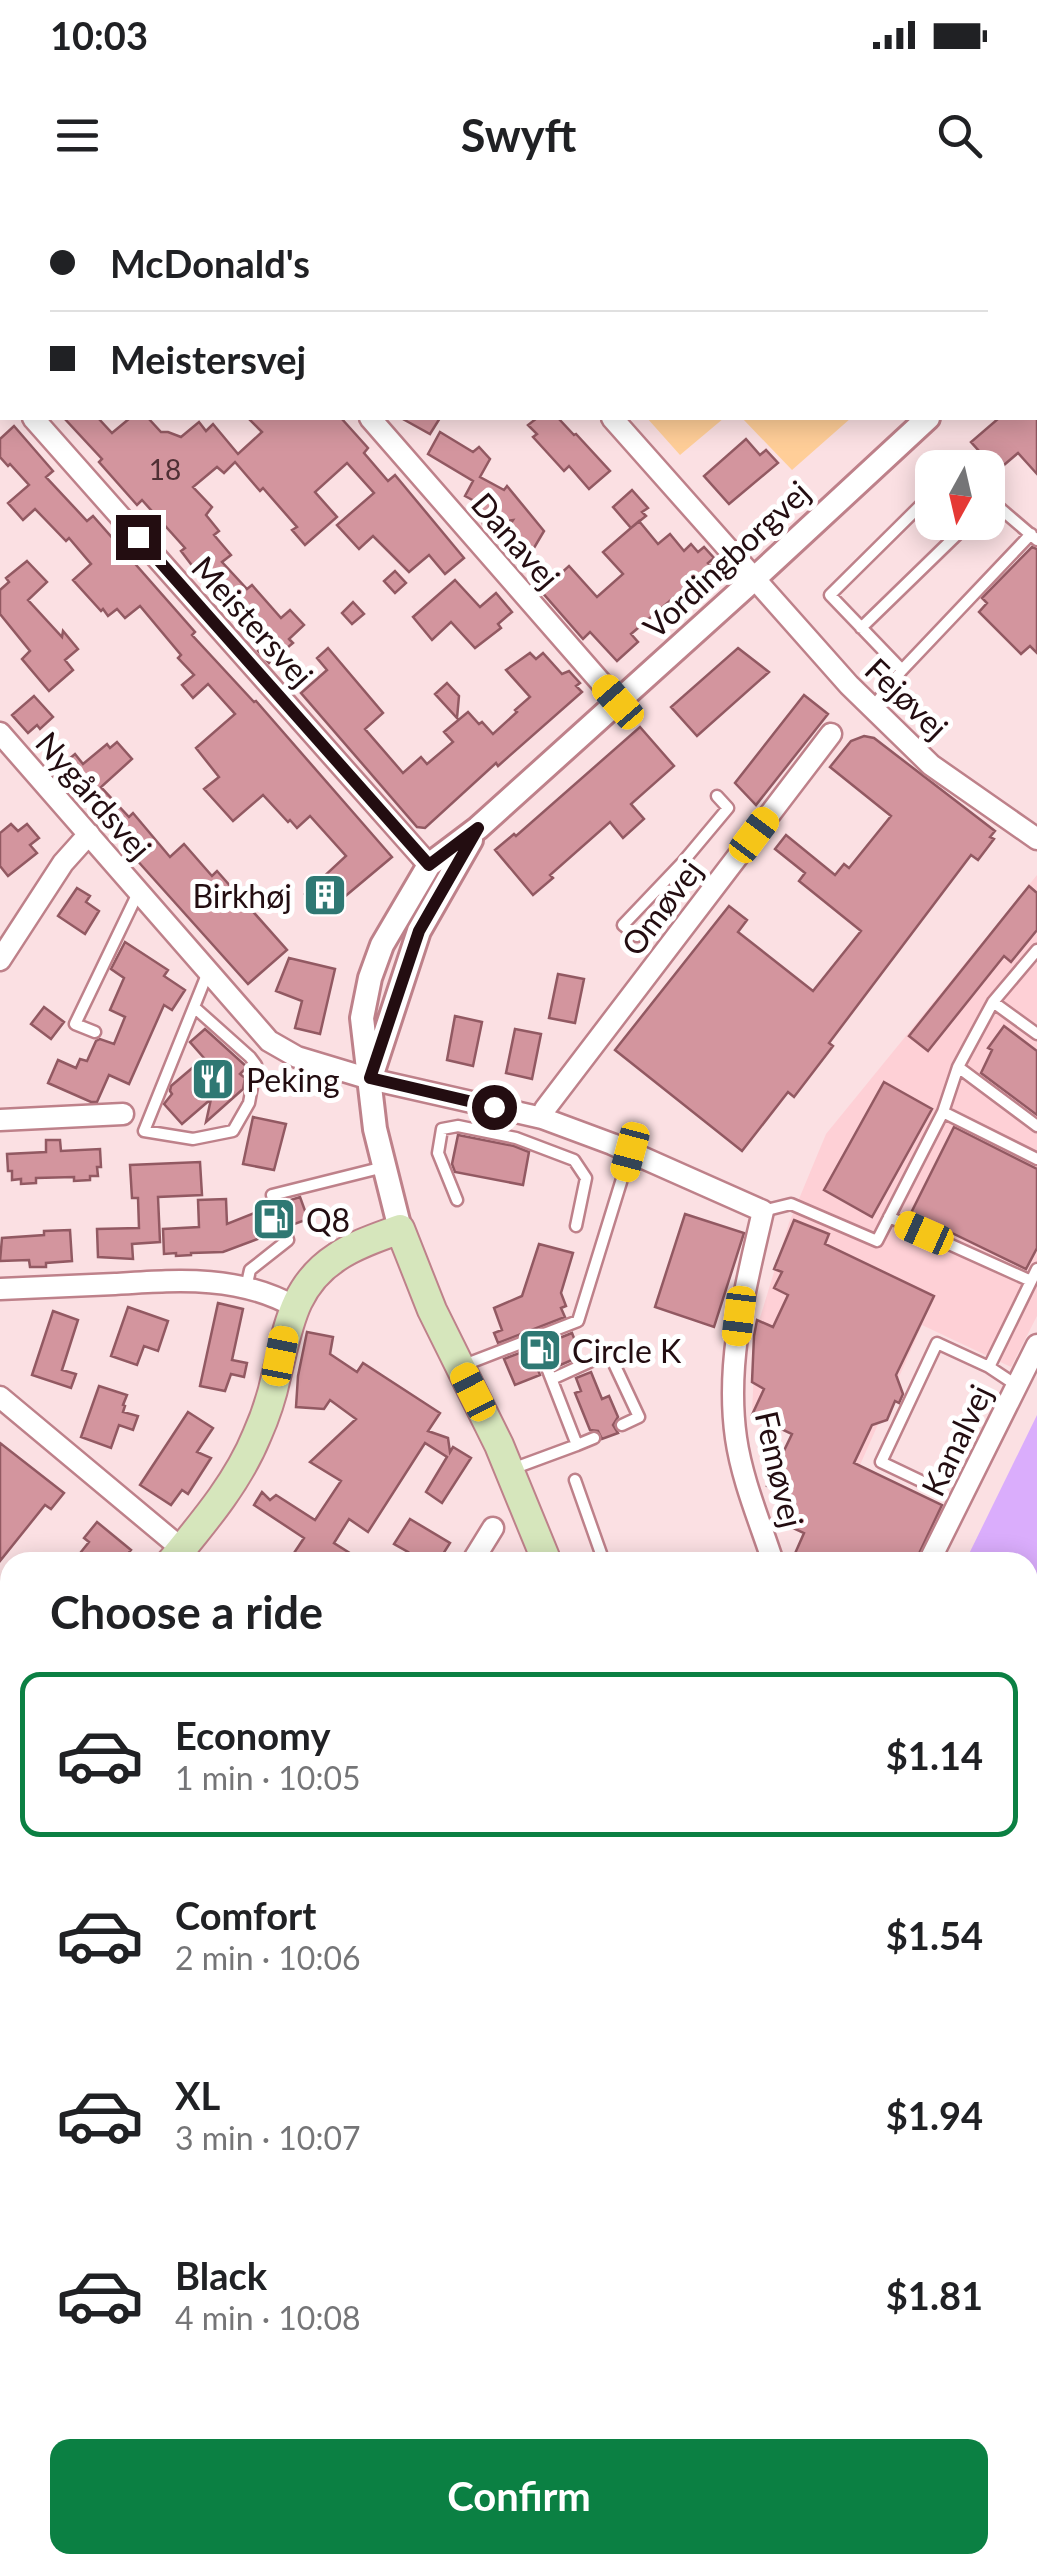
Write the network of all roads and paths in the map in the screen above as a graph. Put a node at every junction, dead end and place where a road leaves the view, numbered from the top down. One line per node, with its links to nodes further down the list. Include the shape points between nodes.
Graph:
1 (35, 420): 21 (street, Meistersvej)
2 (372, 420): 12 (street, Danavej)
3 (614, 420): 9 (street, Fejøvej)
4 (926, 420): 9 (street, Vordingborgvej)
5 (915, 511): 10 (lane, via 830,595)
6 (1005, 514): 7 (lane)
7 (1034, 537): 11 (lane)
8 (951, 540): 10 (lane)
9 (754, 579): 12 (street, Vordingborgvej); 13 (street, Fejøvej)
10 (861, 628): 11 (lane)
11 (902, 670): 13 (lane)
12 (618, 702): 17 (street, Vordingborgvej)
13 (872, 708): 19 (street, Fejøvej, via 931,765)
14 (0, 733): 18 (street, Nygårdsvej)
15 (831, 734): 22 (street, Omøvej)
16 (716, 796): 20 (lane, via 728,808)
17 (478, 828): 21 (street, Vordingborgvej); 33 (street, Vordingborgvej, via 419,931)
18 (89, 834): 23 (street, Nygårdsvej); 26 (street)
19 (1037, 839)
20 (682, 863): 22 (lane); 24 (lane, via 623,925)
21 (429, 865): 33 (street, Vordingborgvej, via 370,978 362,1018)
22 (714, 888): 37 (street, Omøvej)
23 (139, 892): 27 (street, Nygårdsvej); 30 (lane, via 75,1024)
24 (637, 936)
25 (1037, 950): 28 (lane)
26 (0, 960)
27 (208, 971): 29 (lane); 33 (street, Nygårdsvej, via 269,1041 296,1058)
28 (993, 1002): 31 (lane); 32 (lane)
29 (194, 1007): 29 (lane, via 172,1060 144,1132 193,1139 233,1130 249,1102 256,1065)
30 (95, 1032)
31 (1037, 1034)
32 (958, 1067): 34 (lane); 38 (lane)
33 (370, 1078): 37 (street, Nygårdsvej); 41 (street, Vordingborgvej)
34 (943, 1112): 40 (lane); 44 (lane)
35 (123, 1114): 36 (street)
36 (1, 1115)
37 (542, 1118): 39 (street, Nygårdsvej)
38 (1037, 1126)
39 (630, 1152): 43 (street, Nygårdsvej); 52 (lane, via 578,1321)
40 (1037, 1159)
41 (385, 1167): 46 (street, Vordingborgvej); 49 (lane, via 272,1195 288,1240 250,1270)
42 (457, 1200): 45 (lane, via 438,1154 442,1129 458,1126 574,1160 586,1178)
43 (764, 1211): 44 (lane, via 791,1204 877,1241); 71 (street, Femøvej, via 732,1374 736,1438)
44 (889, 1217): 48 (lane)
45 (576, 1226)
46 (400, 1230): 51 (main road, via 335,1257); 55 (main road)
47 (1037, 1269): 48 (lane)
48 (1030, 1281): 54 (lane)
49 (246, 1288): 50 (street, via 193,1280); 51 (street)
50 (0, 1289)
51 (295, 1307): 67 (main road, via 256,1438)
52 (536, 1337): 55 (lane); 56 (lane)
53 (1037, 1345): 57 (street, Kanalvej)
54 (985, 1365): 57 (lane); 64 (lane, via 937,1343 882,1462)
55 (460, 1366): 62 (main road)
56 (552, 1379): 59 (lane, via 609,1353 639,1417); 61 (lane)
57 (1016, 1386): 72 (street, Kanalvej)
58 (0, 1397): 66 (street)
59 (622, 1425)
60 (594, 1438): 61 (lane)
61 (577, 1444): 62 (lane)
62 (509, 1470): 69 (main road)
63 (575, 1480): 70 (lane)
64 (925, 1483)
65 (493, 1528): 68 (street)
66 (173, 1552)
67 (180, 1552)
68 (478, 1552)
69 (543, 1552)
70 (600, 1552)
71 (770, 1552)
72 (933, 1552)

